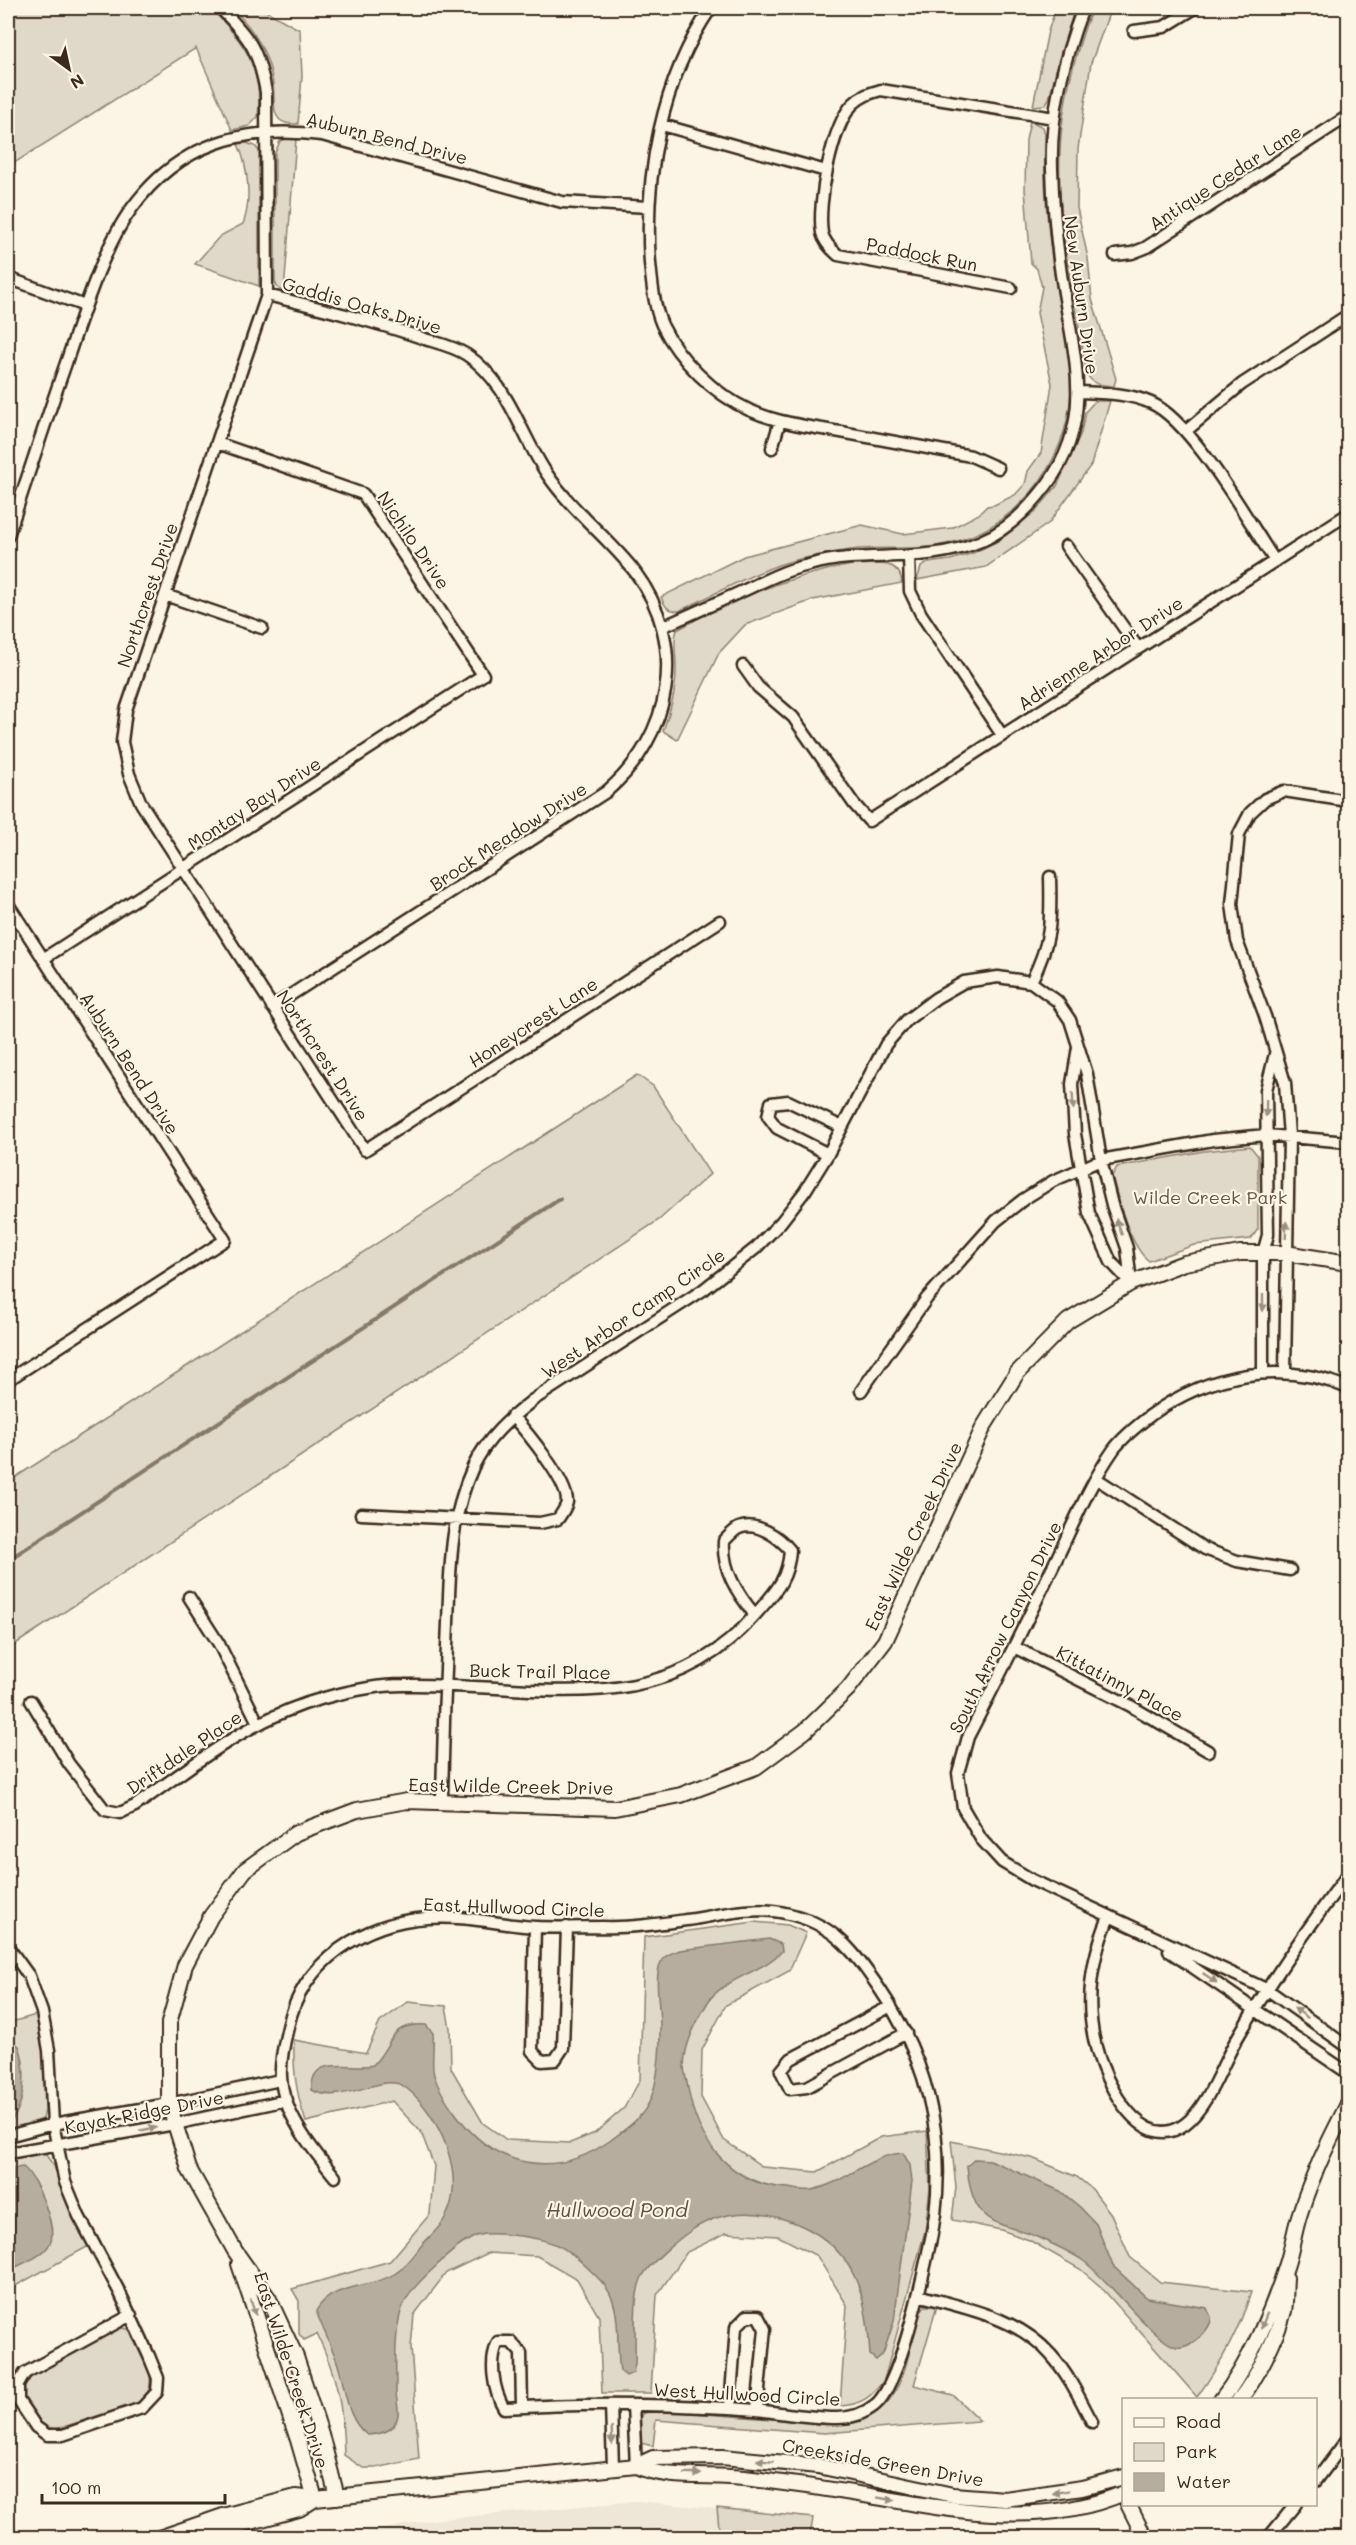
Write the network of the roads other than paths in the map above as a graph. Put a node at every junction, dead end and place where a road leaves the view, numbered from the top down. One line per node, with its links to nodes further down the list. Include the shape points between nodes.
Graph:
1 (220, 8): 9 (street, Northcrest Drive, via 248,36 261,62)
2 (711, 8): 8 (street, via 684,54)
3 (1083, 8): 7 (street, New Auburn Drive)
4 (1195, 8): 5 (street, via 1164,27)
5 (1134, 31)
6 (1348, 116): 12 (street, Antique Cedar Lane, via 1145,248)
7 (1054, 118): 10 (street, via 881,90 852,105 842,120); 18 (street, New Auburn Drive, via 1054,217 1078,369)
8 (662, 125): 10 (street); 11 (street, via 651,170)
9 (268, 131): 11 (street, Auburn Bend Drive, via 322,135 562,202); 15 (street, Northcrest Drive); 16 (street, Auburn Bend Drive, via 204,148 154,182 131,208 117,233)
10 (826, 171): 14 (street, Paddock Run, via 822,235 838,255)
11 (648, 207): 19 (street, via 652,285 662,324 685,360 716,389 747,409)
12 (1115, 255)
13 (8, 279): 16 (street)
14 (1011, 288)
15 (267, 295): 21 (street, Northcrest Drive); 30 (street, Gaddis Oaks Drive, via 382,324 465,353 482,366 503,392 560,493 634,572)
16 (85, 306): 25 (street, Auburn Bend Drive)
17 (1348, 315): 20 (street, via 1242,384)
18 (1078, 392): 20 (street, via 1133,397 1153,404); 27 (street, New Auburn Drive, via 1077,418 1066,453 1050,483 1029,508 982,541 951,551)
19 (780, 421): 22 (street); 23 (street, via 971,456)
20 (1186, 431): 28 (street)
21 (217, 443): 29 (street, Northcrest Drive); 34 (street, Nichilo Drive, via 363,494)
22 (772, 448)
23 (998, 468)
24 (1348, 514): 28 (street, Adrienne Arbor Drive)
25 (8, 536)
26 (1066, 546): 32 (street)
27 (909, 556): 30 (street, New Auburn Drive, via 848,558 802,566); 35 (street, via 910,591 921,614)
28 (1275, 561): 32 (street, Adrienne Arbor Drive)
29 (165, 595): 31 (street); 37 (street, Northcrest Drive, via 126,710 122,742 141,803)
30 (662, 627): 43 (street, Brock Meadow Drive, via 667,666 662,706 647,745 621,778 596,798)
31 (261, 628)
32 (1137, 648): 35 (street, Adrienne Arbor Drive)
33 (743, 666): 35 (street, Adrienne Arbor Drive, via 758,687 793,717 869,821)
34 (483, 675): 37 (street, Montay Bay Drive)
35 (1002, 735)
36 (1348, 801): 45 (street, via 1284,791 1264,799 1250,813 1239,834 1232,904 1237,941)
37 (182, 868): 41 (street, Montay Bay Drive); 43 (street, Northcrest Drive)
38 (1050, 877): 42 (street, via 1051,927 1044,956)
39 (8, 904): 41 (street, Auburn Bend Drive)
40 (720, 921): 50 (street, Honeycrest Lane)
41 (43, 959): 60 (street, Auburn Bend Drive, via 225,1240)
42 (1031, 982): 44 (street, West Arbor Camp Circle, via 1057,1001); 46 (street, West Arbor Camp Circle, via 998,977 964,982 907,1020 886,1044)
43 (272, 1007): 50 (street, Northcrest Drive)
44 (1079, 1043): 52 (street, West Arbor Camp Circle); 53 (street, one-way to 53, via 1072,1084)
45 (1276, 1051): 47 (street, one-way to 47, via 1266,1090); 48 (street, via 1285,1083)
46 (842, 1127): 51 (street, West Arbor Camp Circle); 51 (street, via 788,1101 771,1103 768,1116 777,1128)
47 (1266, 1135): 48 (street); 52 (street); 54 (street, via 1268,1235)
48 (1289, 1136): 49 (street); 55 (street, one-way to 48)
49 (1348, 1142)
50 (365, 1150)
51 (828, 1154): 63 (street, West Arbor Camp Circle, via 781,1222 730,1270)
52 (1101, 1160): 53 (street); 57 (street, West Arbor Camp Circle, one-way to 52, via 1127,1248)
53 (1081, 1169): 57 (street, via 1089,1213 1110,1262); 62 (street, via 1053,1181 996,1221 927,1298)
54 (1263, 1253): 55 (street, East Wilde Creek Drive); 57 (street, East Wilde Creek Drive, via 1184,1263); 58 (street, one-way to 58)
55 (1286, 1253): 56 (street, East Wilde Creek Drive); 59 (street)
56 (1348, 1263)
57 (1131, 1284): 75 (street, East Wilde Creek Drive, via 1068,1321 1017,1373 984,1426 885,1641 848,1689 805,1731 756,1767 670,1797 615,1808)
58 (1263, 1372): 59 (street, South Arrow Canyon Drive); 64 (street, South Arrow Canyon Drive, via 1201,1386 1170,1402 1140,1423 1115,1448)
59 (1285, 1372): 61 (street, South Arrow Canyon Drive)
60 (8, 1380)
61 (1348, 1388)
62 (861, 1391)
63 (512, 1416): 66 (street, West Arbor Camp Circle, via 474,1465); 66 (street, via 565,1489 567,1504 558,1519 540,1523)
64 (1097, 1479): 67 (street, via 1205,1549 1237,1561); 70 (street, South Arrow Canyon Drive)
65 (361, 1514): 66 (street)
66 (456, 1520): 71 (street, West Arbor Camp Circle)
67 (1290, 1570)
68 (189, 1597): 73 (street, via 219,1644)
69 (755, 1615): 69 (street, Buck Trail Place, via 742,1600 723,1558 724,1541 738,1528 754,1527 780,1538 790,1550 789,1567 779,1588); 71 (street, Buck Trail Place, via 715,1653 657,1681 627,1688 589,1692)
70 (1014, 1647): 74 (street, Kittatinny Place, via 1130,1705); 77 (street, South Arrow Canyon Drive, via 968,1737 958,1773 963,1808 981,1839 1002,1862)
71 (445, 1685): 73 (street, Driftdale Place, via 402,1684 322,1698); 75 (street, West Arbor Camp Circle)
72 (31, 1701): 73 (street, Driftdale Place, via 69,1764 105,1810 120,1813)
73 (258, 1723)
74 (1208, 1751)
75 (442, 1800): 91 (street, East Wilde Creek Drive, via 407,1801 357,1810 296,1833 244,1870 211,1916 184,1965 169,2023)
76 (1348, 1874): 83 (street, via 1288,1955)
77 (1109, 1917): 81 (street, South Arrow Canyon Drive); 85 (street, via 1091,1972 1092,2036 1113,2091 1128,2114 1144,2127 1165,2132 1185,2125 1204,2102)
78 (810, 1919): 80 (street, East Hullwood Circle, via 779,1911 744,1912 657,1925); 84 (street, West Hullwood Circle, via 835,1933 858,1957)
79 (535, 1927): 80 (street, East Hullwood Circle); 80 (street, via 532,2051 542,2061 555,2060 563,2048); 89 (street, East Hullwood Circle, via 429,1917 391,1923 359,1936 327,1958 303,1985 290,2018)
80 (567, 1927)
81 (1144, 1934): 83 (street, South Arrow Canyon Drive); 85 (street, South Arrow Canyon Drive, one-way to 85)
82 (8, 1947): 93 (street, via 29,1976 42,2012 49,2050)
83 (1268, 1990): 85 (street); 87 (street, South Arrow Canyon Drive, one-way to 83)
84 (891, 2006): 86 (street, West Hullwood Circle); 86 (street, via 791,2059 781,2071 790,2089 807,2087)
85 (1256, 2009): 88 (street, South Arrow Canyon Drive)
86 (906, 2033): 101 (street, West Hullwood Circle, via 921,2068 938,2152 939,2199)
87 (1348, 2047)
88 (1348, 2073)
89 (280, 2080): 90 (street, East Hullwood Circle); 91 (street, Kayak Ridge Drive)
90 (287, 2100): 94 (street, Kayak Ridge Drive); 98 (street, East Hullwood Circle, via 309,2146)
91 (169, 2104): 93 (street, Kayak Ridge Drive); 94 (street, East Wilde Creek Drive)
92 (1348, 2104): 100 (street, via 1323,2151)
93 (53, 2124): 95 (street, Kayak Ridge Drive); 96 (street)
94 (175, 2124): 96 (street, Kayak Ridge Drive, one-way to 94); 99 (street, East Wilde Creek Drive, via 189,2169)
95 (8, 2136)
96 (56, 2146): 97 (street, Kayak Ridge Drive); 102 (street, via 79,2216)
97 (8, 2153)
98 (335, 2177)
99 (235, 2251): 116 (street, East Wilde Creek Drive, via 269,2299 296,2357); 118 (street, East Wilde Creek Drive, one-way to 118)
100 (1286, 2267): 103 (street, one-way to 103, via 1257,2339 1235,2383); 104 (street, via 1284,2310)
101 (918, 2295): 109 (street, West Hullwood Circle, via 891,2384 878,2403 860,2415 838,2418); 110 (street, via 994,2317 1022,2331 1050,2354)
102 (131, 2315): 102 (street, via 26,2373 18,2385 18,2400 46,2435 63,2434 150,2402 157,2392 158,2379)
103 (1223, 2398)
104 (1241, 2398)
105 (611, 2405): 106 (street, West Hullwood Circle); 107 (street, West Hullwood Circle); 113 (street, one-way to 113)
106 (633, 2405): 108 (street, West Hullwood Circle); 112 (street)
107 (522, 2407): 107 (street, West Hullwood Circle, via 504,2408 497,2396 493,2353 498,2342 512,2342 521,2353)
108 (730, 2408): 109 (street, West Hullwood Circle); 109 (street, via 736,2327 747,2316 758,2316 765,2329)
109 (757, 2410)
110 (1092, 2422)
111 (1348, 2438): 115 (street)
112 (636, 2466): 113 (street, Creekside Green Drive); 114 (street, Creekside Green Drive, one-way to 112, via 1041,2496 1005,2499 953,2495 818,2466 722,2457 653,2458); 117 (street, Creekside Green Drive, one-way to 117, via 651,2474 720,2475 953,2510 1005,2514 1044,2514)
113 (613, 2467): 116 (street, Creekside Green Drive)
114 (1121, 2478)
115 (1317, 2480)
116 (337, 2497): 118 (street, Creekside Green Drive)
117 (1122, 2498)
118 (315, 2499): 121 (street, Creekside Green Drive, via 296,2497); 122 (street, Creekside Green Drive, via 299,2509)
119 (1129, 2506): 123 (street)
120 (1295, 2506): 124 (street)
121 (159, 2538)
122 (191, 2538)
123 (1145, 2538)
124 (1268, 2538)

